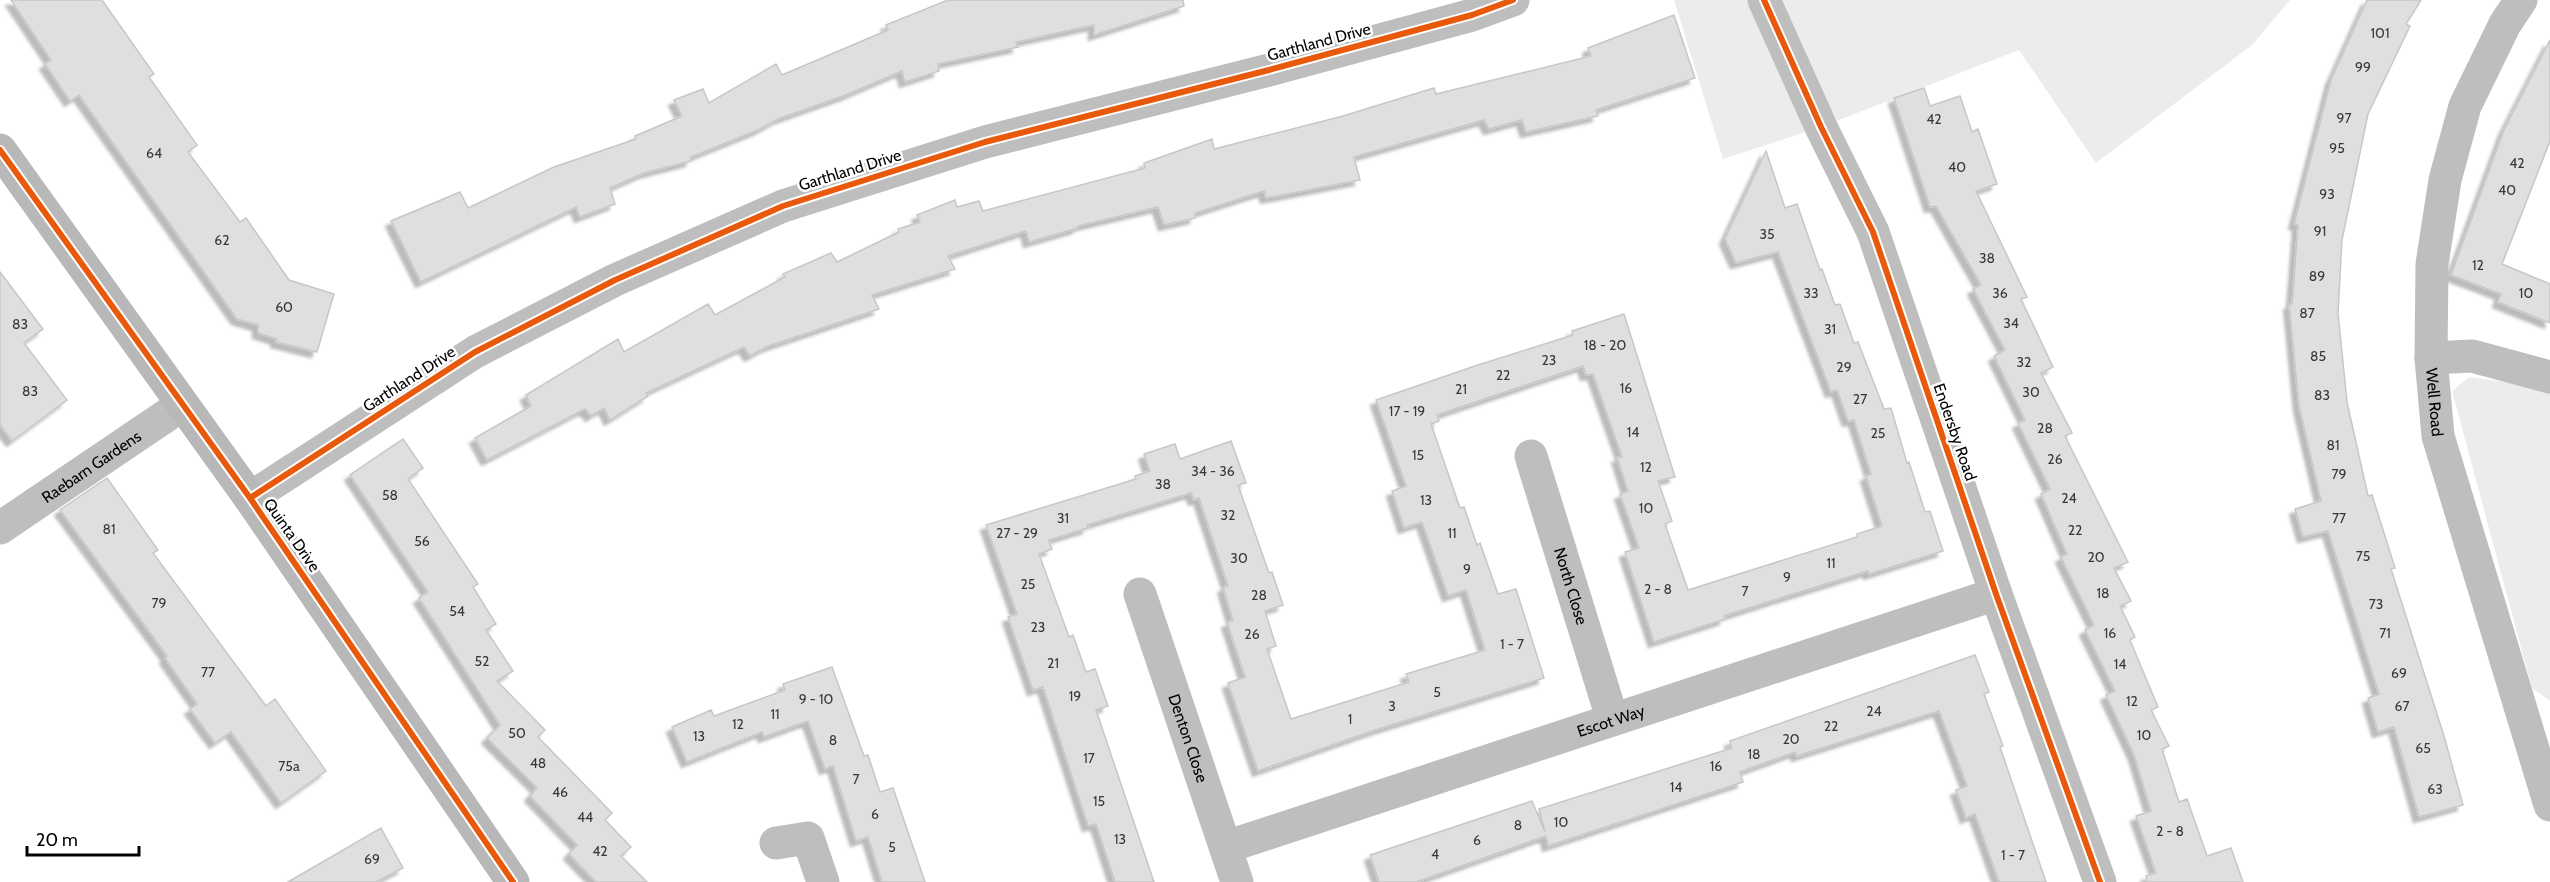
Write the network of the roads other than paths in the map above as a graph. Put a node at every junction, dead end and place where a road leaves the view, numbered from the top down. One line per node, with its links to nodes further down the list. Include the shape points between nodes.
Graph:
1 (1513, 0): 9 (street, Garthland Drive, via 1472,15 1280,67 985,142 783,206 615,280 475,352)
2 (1764, 0): 12 (street, Endersby Road, via 1873,232)
3 (2521, 0): 5 (street, Well Road, via 2465,106 2445,180 2432,264)
4 (0, 150): 7 (street, Quinta Drive)
5 (2431, 358): 6 (street, via 2472,356); 14 (street, Well Road, via 2438,436)
6 (2550, 377)
7 (182, 405): 9 (street, Quinta Drive); 10 (street, Raebarn Gardens)
8 (1530, 456): 13 (street, North Close)
9 (250, 498): 18 (street, Quinta Drive)
10 (0, 528)
11 (1140, 594): 17 (street, Denton Close)
12 (1996, 594): 13 (street, Escot Way); 21 (street, Endersby Road)
13 (1612, 718): 17 (street, Escot Way)
14 (2538, 721): 15 (street, Well Road)
15 (2550, 805)
16 (776, 843): 19 (street, via 808,838)
17 (1226, 847): 20 (street, Denton Close)
18 (513, 882)
19 (823, 882)
20 (1237, 882)
21 (2100, 882)

